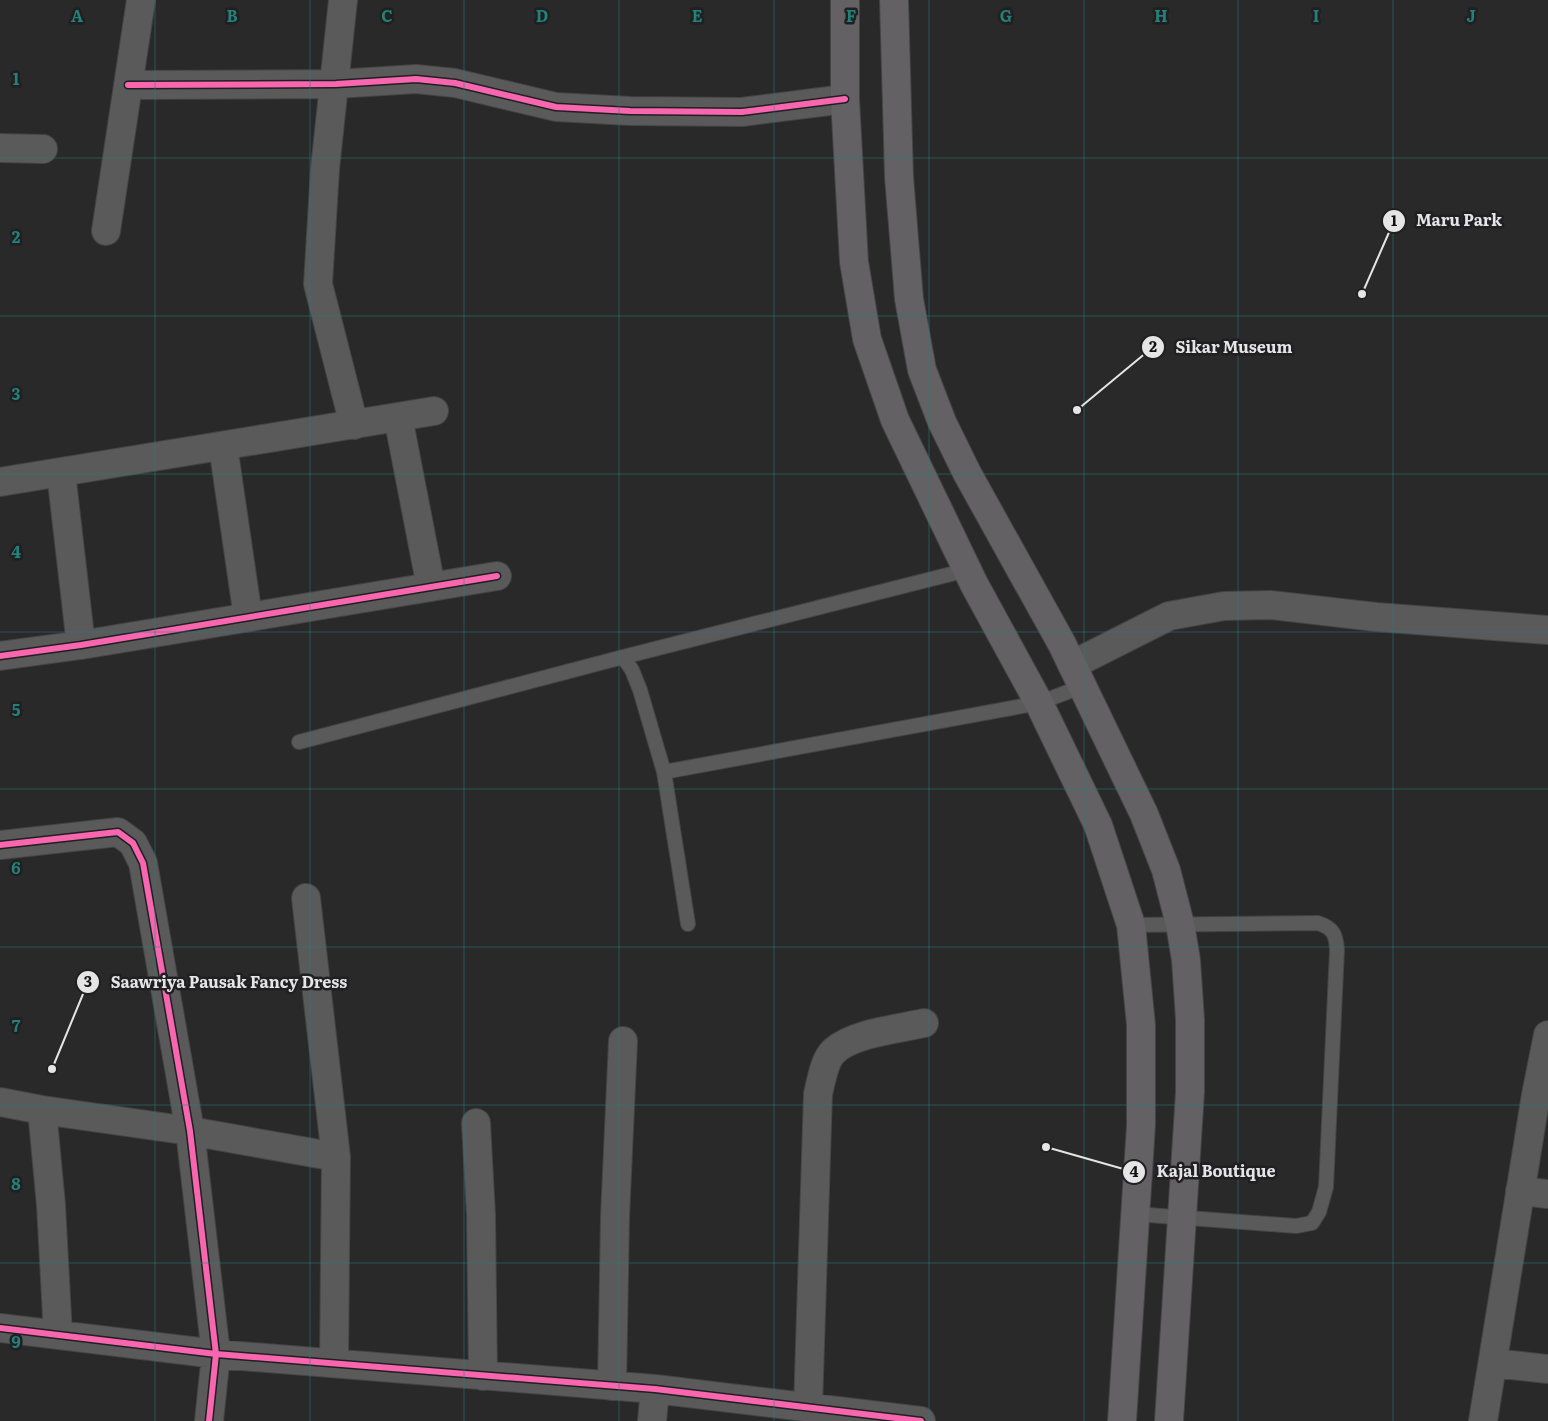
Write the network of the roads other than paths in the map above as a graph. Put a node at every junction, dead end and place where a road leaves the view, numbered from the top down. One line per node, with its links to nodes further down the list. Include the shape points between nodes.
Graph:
1 (141, 0): 6 (street)
2 (343, 0): 5 (street)
3 (845, 0): 7 (main road)
4 (894, 0): 25 (main road, via 899,176 910,299 922,370 967,473)
5 (336, 84): 6 (street); 7 (street, via 416,79 455,83 556,107 630,111 742,112); 13 (street, via 318,284)
6 (128, 85): 10 (street)
7 (845, 100): 17 (main road, via 854,262 867,339 895,420)
8 (0, 148): 9 (street)
9 (43, 149)
10 (106, 230)
11 (434, 411): 12 (street)
12 (398, 417): 13 (street); 19 (street)
13 (354, 424): 14 (street)
14 (222, 446): 15 (street); 20 (street)
15 (61, 473): 16 (street); 22 (street)
16 (0, 482)
17 (967, 570): 24 (lane); 26 (main road)
18 (497, 576): 19 (street)
19 (431, 587): 20 (street)
20 (248, 617): 22 (street)
21 (1548, 630): 25 (street, via 1270,605 1224,606 1169,616)
22 (81, 645): 23 (street)
23 (0, 656)
24 (623, 657): 27 (lane); 28 (lane, via 640,690)
25 (1078, 676): 26 (lane); 32 (main road, via 1144,814 1166,870)
26 (1039, 703): 28 (lane); 33 (main road, via 1098,825)
27 (299, 742)
28 (664, 772): 31 (lane)
29 (0, 845): 40 (street, via 103,832 118,832 133,843 143,863)
30 (306, 898): 41 (street)
31 (688, 924)
32 (1180, 924): 33 (lane); 45 (main road, via 1190,1019 1190,1092); 45 (lane, via 1318,923 1330,927 1336,936 1337,950 1326,1187 1319,1212 1312,1223 1296,1226)
33 (1130, 925): 44 (main road, via 1141,1025 1141,1125)
34 (924, 1023): 55 (street, via 855,1039 833,1052 824,1070 818,1094)
35 (1548, 1035): 42 (street)
36 (623, 1041): 53 (street)
37 (0, 1102): 38 (street)
38 (42, 1110): 40 (street); 47 (street)
39 (476, 1123): 52 (street)
40 (190, 1131): 41 (street); 48 (street)
41 (336, 1157): 50 (street)
42 (1520, 1191): 43 (street); 49 (street)
43 (1548, 1194)
44 (1135, 1214): 45 (lane); 59 (main road)
45 (1182, 1218): 60 (main road)
46 (0, 1328): 47 (street)
47 (58, 1335): 48 (street)
48 (216, 1354): 50 (street); 56 (street)
49 (1493, 1363): 51 (street); 61 (street)
50 (334, 1364): 52 (street)
51 (1548, 1369)
52 (483, 1376): 53 (street)
53 (612, 1386): 54 (street)
54 (655, 1389): 55 (street); 57 (street)
55 (808, 1408): 58 (street)
56 (209, 1421)
57 (652, 1421)
58 (921, 1421)
59 (1122, 1421)
60 (1169, 1421)
61 (1483, 1421)

